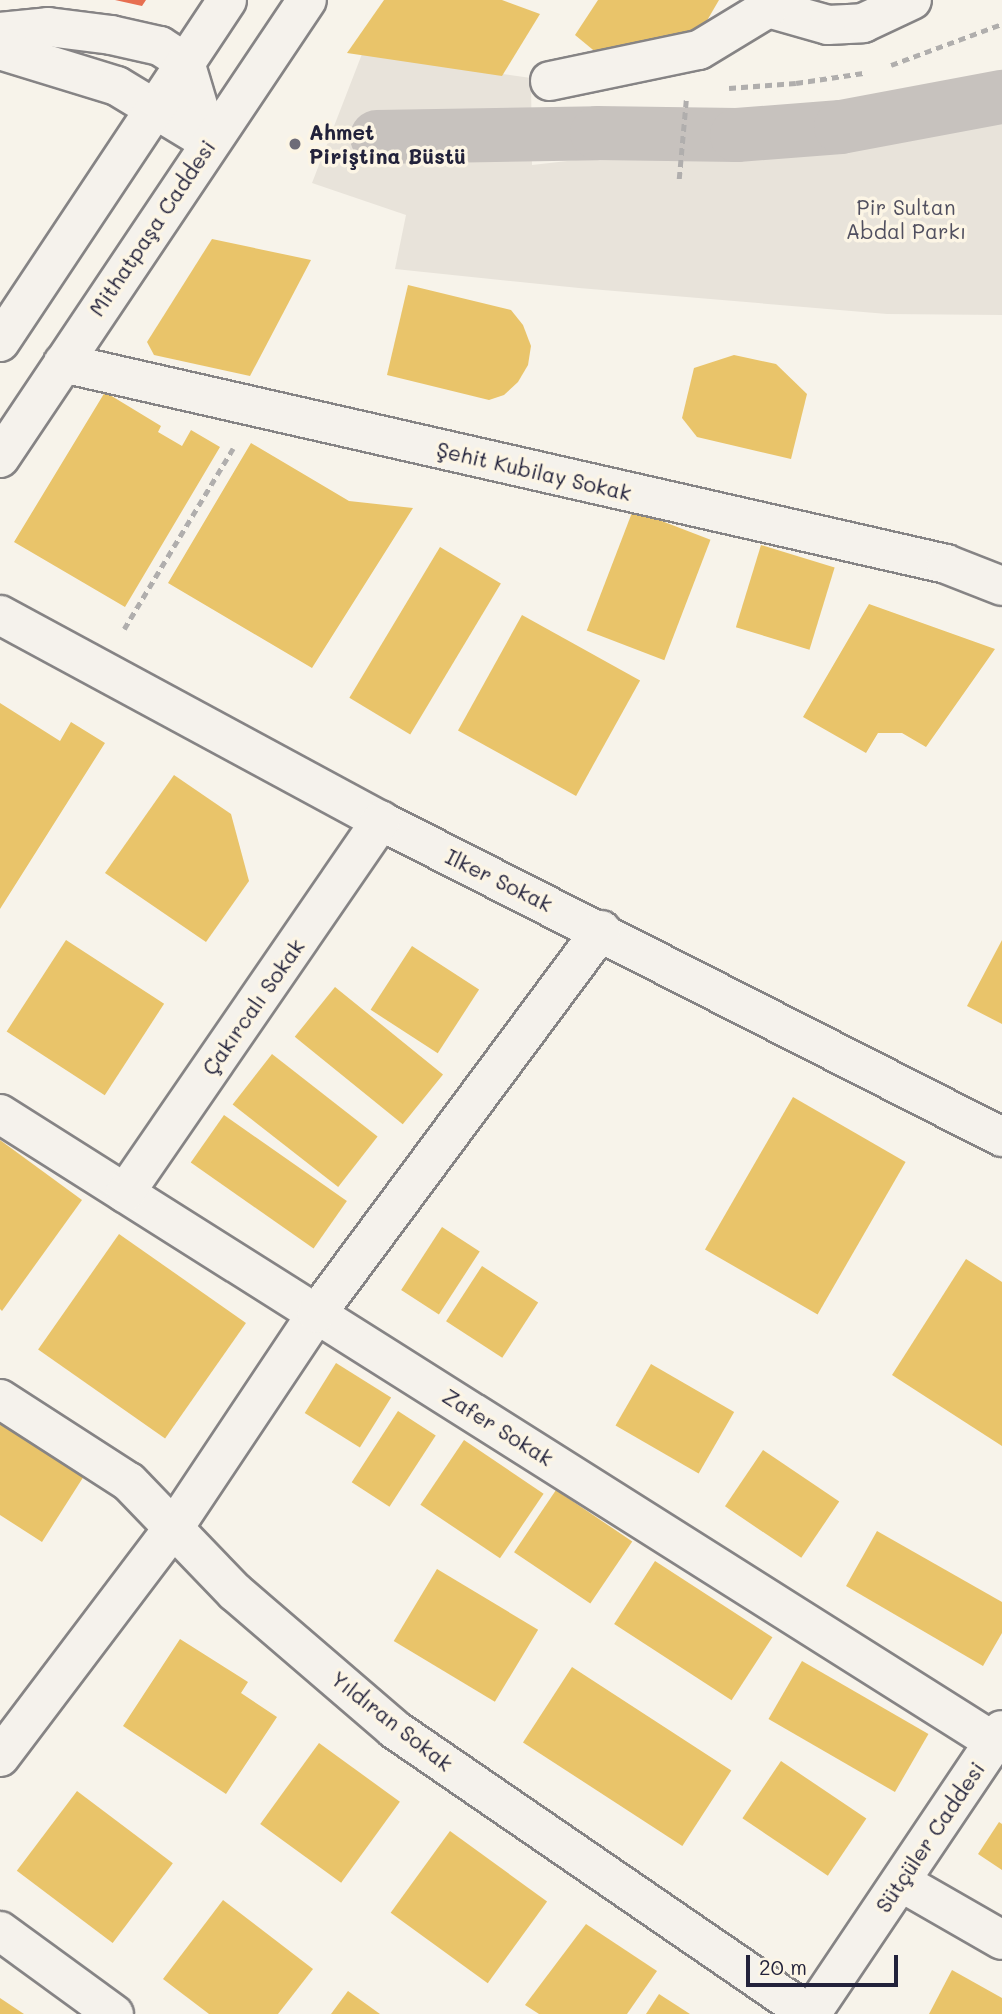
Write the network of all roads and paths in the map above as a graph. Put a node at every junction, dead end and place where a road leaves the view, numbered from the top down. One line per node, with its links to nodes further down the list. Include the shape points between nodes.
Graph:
1 (228, 0): 7 (street)
2 (307, 0): 11 (street, Mithatpaşa Caddesi)
3 (912, 0): 4 (street, via 863,23 828,25)
4 (771, 4): 8 (street, via 699,50)
5 (0, 32): 7 (street, via 48,27 111,35 160,46)
6 (0, 50): 9 (street, via 117,86)
7 (185, 62): 9 (street); 11 (street)
8 (550, 81)
9 (154, 108): 11 (street); 13 (street)
10 (684, 127): 12 (path)
11 (209, 142): 14 (street, Mithatpaşa Caddesi)
12 (679, 179)
13 (0, 342)
14 (63, 363): 15 (street, Şehit Kubilay Sokak); 16 (street, Mithatpaşa Caddesi)
15 (258, 408): 17 (street, Şehit Kubilay Sokak, via 946,565); 19 (path)
16 (0, 458)
17 (1002, 586)
18 (0, 615): 19 (street, Ilker Sokak)
19 (99, 670): 20 (street, Ilker Sokak)
20 (381, 821): 21 (street, Ilker Sokak); 24 (street, Çakırcalı Sokak)
21 (601, 930): 23 (street, Ilker Sokak); 25 (street)
22 (0, 1114): 24 (street, Zafer Sokak)
23 (1002, 1137)
24 (125, 1193): 25 (street, Zafer Sokak)
25 (317, 1313): 27 (street); 28 (street, Zafer Sokak)
26 (0, 1399): 27 (street, Yıldıran Sokak, via 129,1482)
27 (175, 1526): 29 (street); 34 (street, Yıldıran Sokak, via 234,1591 394,1729)
28 (998, 1736): 30 (street, Sütçüler Caddesi)
29 (0, 1757)
30 (901, 1882): 32 (street); 34 (street, Sütçüler Caddesi)
31 (0, 1931): 33 (street)
32 (1002, 1940)
33 (114, 2014)
34 (810, 2014)

